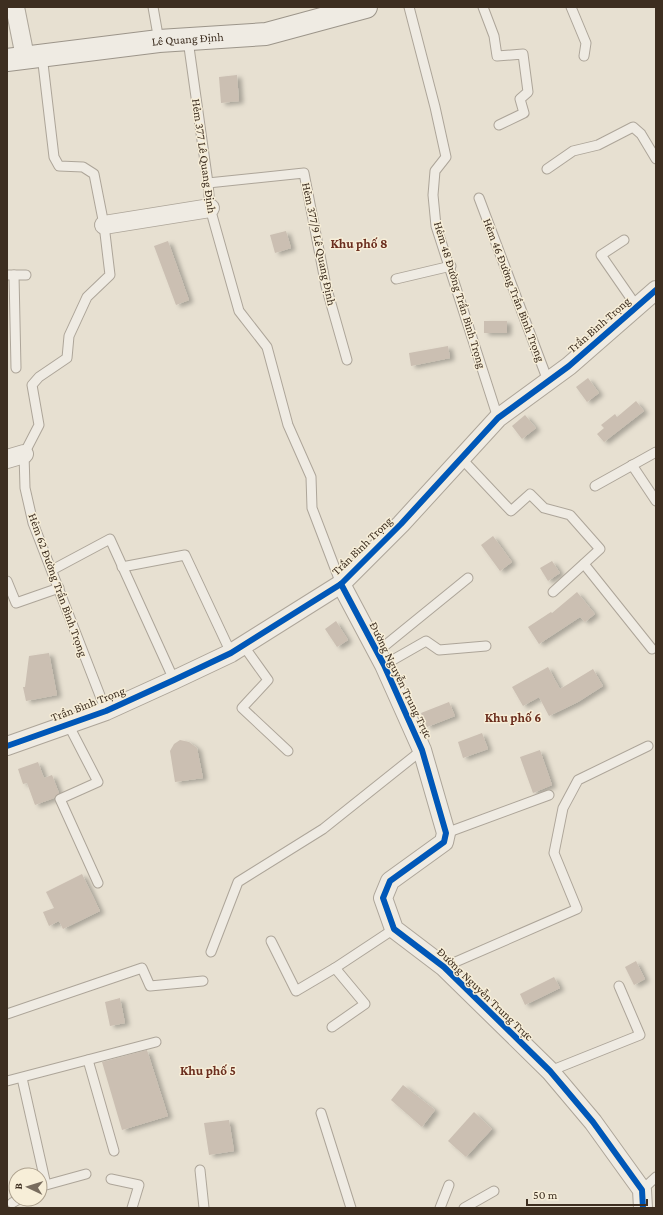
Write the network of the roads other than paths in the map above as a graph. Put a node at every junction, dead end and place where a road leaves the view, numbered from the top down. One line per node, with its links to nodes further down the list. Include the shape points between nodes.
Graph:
1 (15, 7): 10 (street)
2 (153, 7): 8 (lane)
3 (366, 7): 7 (main road, Lê Quang Định, via 266,34)
4 (409, 7): 19 (lane, Hẻm 48 Đường Trần Bình Trọng, via 446,157 435,171 434,195 436,226)
5 (483, 7): 11 (lane, via 494,36 497,56 523,54 528,92 520,99 524,113)
6 (571, 7): 9 (lane, via 586,43)
7 (188, 39): 8 (main road, Lê Quang Định); 14 (lane, Hẻm 377 Lê Quang Định)
8 (159, 41): 10 (main road, Lê Quang Định)
9 (584, 56)
10 (24, 58): 17 (lane, via 54,157 59,166 84,167 94,174)
11 (500, 125)
12 (656, 159): 13 (lane, via 641,134 633,127 598,144 573,151)
13 (547, 169)
14 (208, 183): 16 (lane, Hẻm 377 Lê Quang Định); 25 (lane, Hẻm 377/9 Lê Quang Định, via 304,173 326,286)
15 (479, 198): 27 (lane, Hẻm 46 Đường Trần Bình Trọng)
16 (210, 208): 17 (street); 41 (lane, Hẻm 377 Lê Quang Định, via 240,311 267,347 288,425 311,477 312,508)
17 (104, 224): 30 (lane, via 110,275 88,296 69,336 67,358 39,377 32,385 40,425)
18 (624, 240): 24 (lane, via 601,254)
19 (451, 266): 22 (lane); 28 (lane, Hẻm 48 Đường Trần Bình Trọng)
20 (11, 275): 21 (lane); 26 (lane)
21 (26, 275)
22 (396, 279)
23 (656, 290): 24 (street, Trần Bình Trọng)
24 (637, 307): 27 (street, Trần Bình Trọng)
25 (347, 360)
26 (16, 368)
27 (548, 381): 28 (street, Trần Bình Trọng)
28 (498, 418): 31 (street, Trần Bình Trọng)
29 (656, 452): 33 (lane)
30 (24, 454): 32 (street); 38 (lane, Hẻm 62 Đường Trần Bình Trọng, via 25,488 33,524)
31 (461, 458): 36 (lane, via 511,511 530,494 544,508 570,515 600,549); 41 (street, Trần Bình Trọng, via 401,524)
32 (7, 459)
33 (632, 465): 34 (lane); 35 (lane)
34 (595, 486)
35 (656, 501)
36 (584, 564): 43 (lane); 48 (lane)
37 (122, 567): 38 (lane, via 110,539); 47 (lane, via 185,555); 50 (lane)
38 (52, 570): 42 (lane, Hẻm 62 Đường Trần Bình Trọng)
39 (468, 578): 49 (lane)
40 (7, 581): 44 (lane)
41 (341, 584): 47 (street, Trần Bình Trọng); 49 (street, Đường Nguyễn Trung Trực)
42 (59, 588): 44 (lane); 51 (lane, Hẻm 62 Đường Trần Bình Trọng)
43 (553, 592)
44 (16, 603): 45 (lane)
45 (7, 608)
46 (486, 646): 49 (lane, via 439,650 426,641)
47 (237, 649): 50 (street, Trần Bình Trọng); 56 (lane, via 268,680 242,708)
48 (652, 649)
49 (380, 659): 55 (street, Đường Nguyễn Trung Trực)
50 (174, 680): 51 (street, Trần Bình Trọng)
51 (106, 711): 52 (street, Trần Bình Trọng)
52 (68, 724): 53 (street, Trần Bình Trọng); 59 (lane, via 98,782 60,799)
53 (7, 746)
54 (648, 746): 63 (lane, via 578,780 563,808 554,853 577,909)
55 (422, 750): 58 (street, Đường Nguyễn Trung Trực); 62 (lane, via 323,829 238,882)
56 (288, 751)
57 (549, 795): 58 (lane)
58 (446, 833): 60 (street, via 444,842 390,881 383,898)
59 (98, 883)
60 (394, 929): 63 (street, Đường Nguyễn Trung Trực); 64 (lane)
61 (271, 941): 64 (lane, via 296,991)
62 (211, 952)
63 (444, 967): 71 (street, Đường Nguyễn Trung Trực)
64 (335, 968): 68 (lane, via 365,1004)
65 (203, 981): 67 (lane, via 150,986 142,968)
66 (619, 986): 71 (lane, via 640,1035)
67 (7, 1014)
68 (332, 1028)
69 (156, 1042): 70 (lane)
70 (88, 1060): 72 (lane); 75 (lane)
71 (550, 1071): 83 (street, Đường Nguyễn Trung Trực)
72 (22, 1078): 73 (lane); 76 (lane)
73 (7, 1081)
74 (321, 1112): 87 (lane)
75 (114, 1151)
76 (39, 1167)
77 (200, 1170): 86 (lane)
78 (86, 1174): 81 (lane)
79 (656, 1178): 83 (lane)
80 (111, 1179): 85 (lane, via 139,1184)
81 (48, 1185)
82 (449, 1185): 88 (lane)
83 (649, 1188): 90 (street)
84 (494, 1191): 89 (lane)
85 (132, 1208)
86 (204, 1208)
87 (351, 1208)
88 (440, 1208)
89 (464, 1208)
90 (643, 1208)

